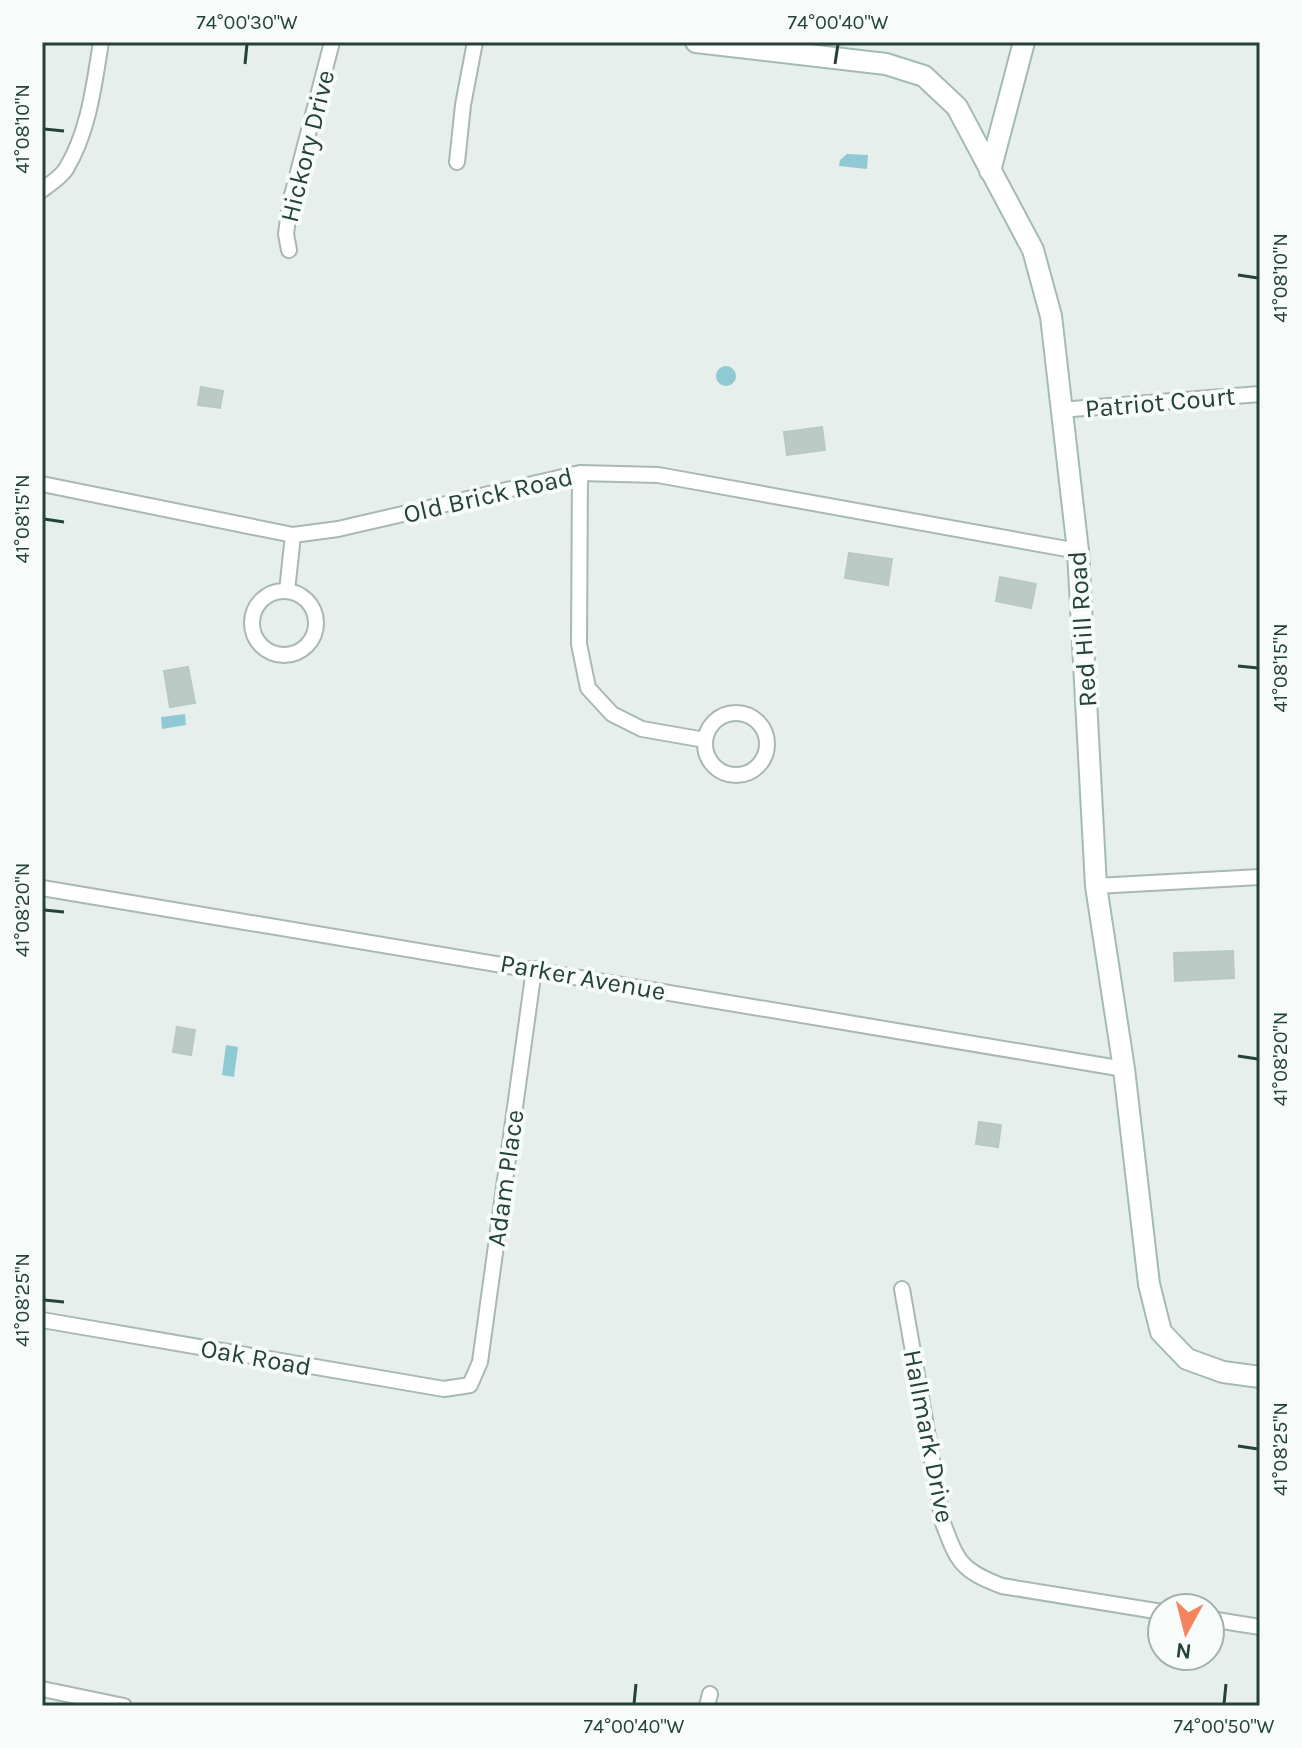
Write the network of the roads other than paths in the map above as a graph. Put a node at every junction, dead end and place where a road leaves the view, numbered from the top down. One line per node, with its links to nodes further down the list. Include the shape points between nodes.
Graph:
1 (101, 42): 8 (street, via 89,112 77,145 64,172)
2 (332, 42): 9 (street, Hickory Drive, via 290,203)
3 (475, 42): 6 (street)
4 (696, 42): 7 (street, Red Hill Road, via 886,64 924,76 957,107)
5 (1024, 42): 7 (street)
6 (457, 162)
7 (990, 171): 11 (street, Red Hill Road, via 1033,250 1051,316)
8 (42, 190)
9 (289, 250)
10 (1260, 394): 11 (street, Patriot Court)
11 (1060, 410): 15 (street, Red Hill Road)
12 (580, 473): 14 (street, Old Brick Road); 15 (street, Old Brick Road, via 658,475); 17 (street, via 579,644 588,688 612,714 642,729)
13 (42, 484): 14 (street, Old Brick Road)
14 (293, 535): 16 (street)
15 (1078, 551): 19 (street, Red Hill Road)
16 (287, 591): 16 (street, via 307,600 316,628 305,648 279,655 260,644 253,617 262,600)
17 (705, 740): 17 (street, via 710,761 736,775 761,763 768,743 759,722 738,712 717,718)
18 (1260, 877): 19 (street)
19 (1096, 886): 22 (street, Red Hill Road)
20 (42, 888): 21 (street, Parker Avenue)
21 (534, 969): 22 (street, Parker Avenue); 26 (street, Adam Place, via 480,1362)
22 (1124, 1069): 25 (street, Red Hill Road, via 1149,1284 1161,1332 1187,1359 1223,1372)
23 (902, 1289): 27 (street, Hallmark Drive, via 943,1523 956,1559 1002,1586)
24 (42, 1320): 26 (street, Oak Road, via 444,1389)
25 (1260, 1377)
26 (470, 1385)
27 (1146, 1609)
28 (1226, 1622): 29 (street)
29 (1260, 1627)
30 (42, 1689): 31 (street)
31 (124, 1706)

